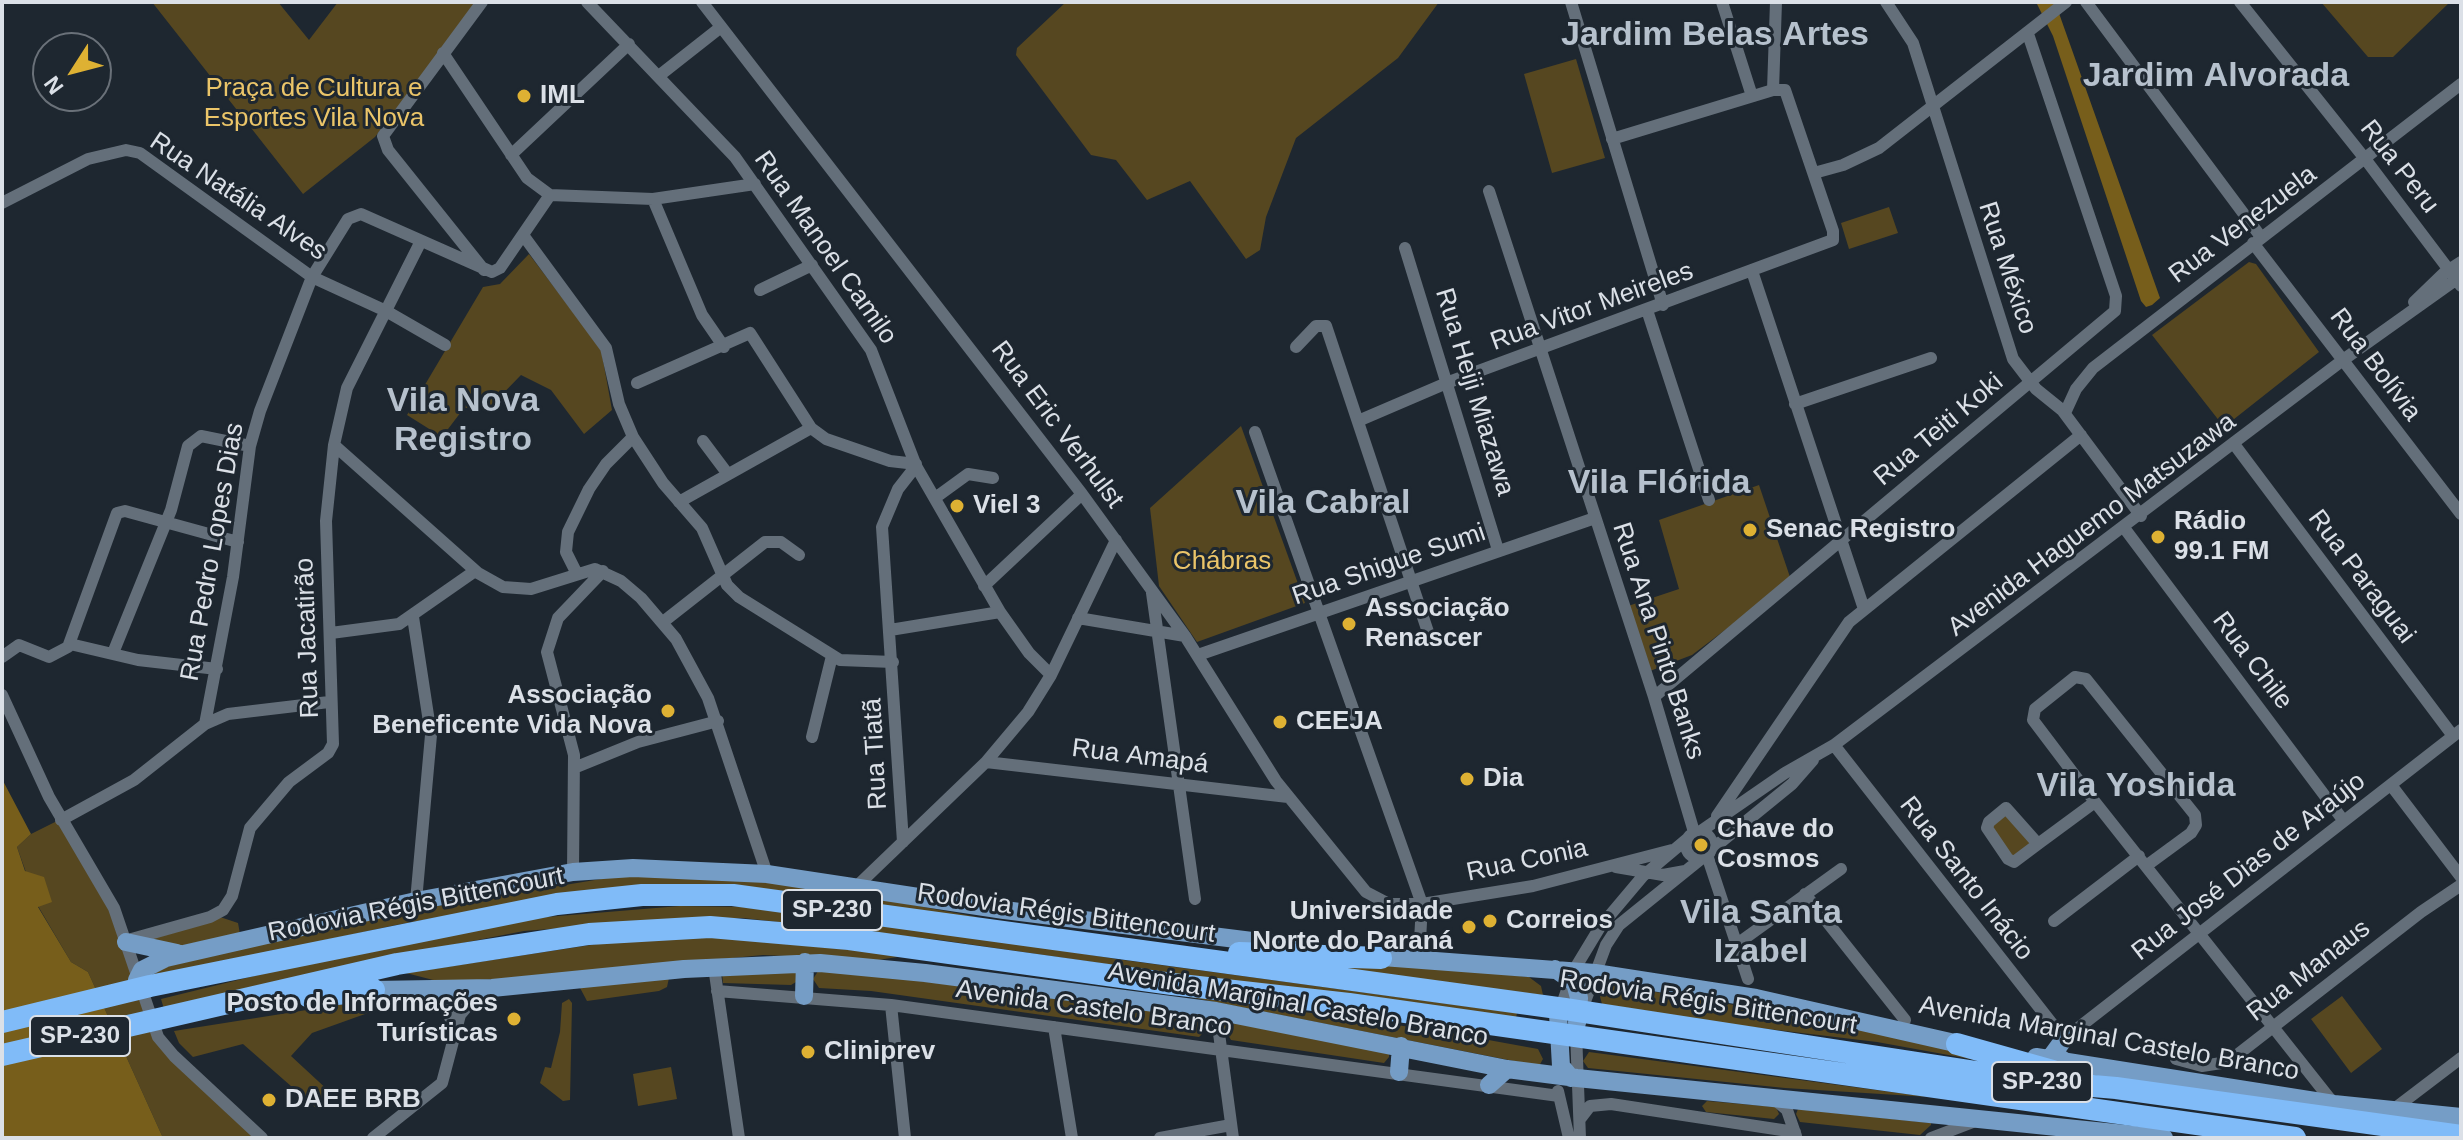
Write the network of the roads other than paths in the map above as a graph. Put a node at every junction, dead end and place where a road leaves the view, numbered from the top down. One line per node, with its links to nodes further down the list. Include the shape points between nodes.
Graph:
1 (482, 2): 14 (street)
2 (587, 2): 13 (street, Rua Manoel Camilo)
3 (702, 2): 11 (street, Rua Eric Verhulst)
4 (1571, 2): 20 (street)
5 (1722, 2): 18 (street)
6 (1776, 2): 17 (street)
7 (1886, 2): 19 (street, Rua México, via 1911,39)
8 (2066, 2): 12 (street)
9 (2086, 2): 30 (street, Rua Bolívia)
10 (2240, 2): 22 (street, Rua Peru)
11 (721, 27): 15 (street); 69 (street, Rua Eric Verhulst)
12 (2028, 34): 19 (street); 54 (street, Rua Teiti Koki, via 2117,303 2110,317)
13 (629, 44): 15 (street, Rua Manoel Camilo); 21 (street)
14 (443, 53): 21 (street); 37 (street, via 387,126 384,143)
15 (660, 75): 24 (street, Rua Manoel Camilo)
16 (2461, 84): 22 (street, Rua Venezuela)
17 (1773, 90): 18 (street); 23 (street, via 1788,93)
18 (1752, 96): 20 (street)
19 (1933, 109): 23 (street, via 1863,157); 54 (street, Rua México, via 2011,354)
20 (1612, 139): 42 (street)
21 (511, 155): 26 (street, via 531,182)
22 (2366, 160): 30 (street, Rua Venezuela); 35 (street, Rua Peru)
23 (1814, 173): 36 (street, Rua Vitor Meireles, via 1833,231 1830,243)
24 (755, 184): 27 (street); 34 (street, Rua Manoel Camilo)
25 (1489, 191): 49 (street, Rua Ana Pinto Banks)
26 (550, 195): 27 (street); 29 (street)
27 (653, 199): 47 (street, via 702,315)
28 (2, 203): 38 (street, Rua Natália Alves, via 88,159 126,150 154,161)
29 (523, 235): 37 (street, via 500,268); 61 (street, via 609,352 619,404)
30 (2257, 240): 51 (street, Rua Bolívia); 56 (street, Rua Venezuela, via 2089,371)
31 (421, 241): 37 (street); 38 (street, Rua Pedro Lopes Dias, via 355,214); 44 (street, Rua Jacatirão)
32 (1405, 248): 52 (street, Rua Heiji Miazawa)
33 (2461, 262): 35 (street, Avenida Haguemo Matsuzawa)
34 (812, 265): 40 (street); 66 (street, Rua Manoel Camilo, via 876,359)
35 (2448, 269): 39 (street, Rua Peru); 41 (street, Avenida Haguemo Matsuzawa, via 2448,280); 45 (street, Avenida Haguemo Matsuzawa)
36 (1752, 271): 42 (street, Rua Vitor Meireles); 55 (street)
37 (486, 272)
38 (312, 277): 44 (street, Rua Natália Alves); 65 (street, Rua Pedro Lopes Dias)
39 (2460, 281): 41 (street, Avenida Haguemo Matsuzawa)
40 (760, 290)
41 (2423, 302): 45 (street, Avenida Haguemo Matsuzawa)
42 (1663, 305): 43 (street, Rua Vitor Meireles)
43 (1647, 310): 49 (street, Rua Vitor Meireles); 71 (street)
44 (386, 311): 46 (street, Rua Natália Alves); 64 (street, Rua Jacatirão, via 347,388)
45 (2395, 321): 51 (street, Avenida Haguemo Matsuzawa)
46 (445, 345)
47 (724, 347): 53 (street); 58 (street, via 748,332 755,335)
48 (1296, 347): 57 (street, via 1316,326 1326,326)
49 (1543, 349): 52 (street, Rua Vitor Meireles); 75 (street, Rua Ana Pinto Banks)
50 (1931, 358): 55 (street)
51 (2343, 360): 63 (street, Avenida Haguemo Matsuzawa); 73 (street, Rua Bolívia)
52 (1449, 382): 57 (street, Rua Vitor Meireles); 81 (street, Rua Heiji Miazawa)
53 (637, 383)
54 (2031, 383): 56 (street, Rua México); 80 (street, Rua Teiti Koki)
55 (1795, 404): 80 (street)
56 (2065, 413): 60 (street, Rua México)
57 (1358, 421): 87 (street)
58 (811, 428): 66 (street, via 826,439); 67 (street)
59 (1255, 432): 92 (street)
60 (2081, 435): 74 (street, Rua México); 90 (street)
61 (633, 437): 72 (street); 85 (street, via 606,464 568,532 566,552)
62 (703, 441): 67 (street)
63 (2234, 444): 74 (street, Avenida Haguemo Matsuzawa); 114 (street, Rua Paraguai)
64 (334, 445): 83 (street); 97 (street, Rua Jacatirão, via 326,521)
65 (250, 446): 76 (street, via 205,436 191,441); 79 (street, Rua Pedro Lopes Dias)
66 (916, 465): 70 (street, Rua Manoel Camilo); 96 (street, via 898,489 882,527)
67 (727, 473): 72 (street)
68 (993, 478): 70 (street, via 968,474)
69 (1082, 494): 78 (street, Rua Eric Verhulst); 88 (street)
70 (935, 498): 88 (street, Rua Manoel Camilo)
71 (1709, 500)
72 (679, 502): 86 (street, via 706,537)
73 (2461, 514)
74 (2141, 516): 77 (street, Avenida Haguemo Matsuzawa)
75 (1595, 518): 81 (street, Rua Shigue Sumi); 110 (street, Rua Ana Pinto Banks)
76 (165, 524): 79 (street); 101 (street, via 117,513); 102 (street)
77 (2125, 529): 116 (street, Avenida Haguemo Matsuzawa); 125 (street, Rua Chile)
78 (1116, 540): 89 (street, Rua Eric Verhulst); 94 (street)
79 (238, 542): 107 (street, Rua Pedro Lopes Dias)
80 (1840, 543): 90 (street); 110 (street, Rua Teiti Koki)
81 (1498, 550): 87 (street, Rua Shigue Sumi)
82 (799, 555): 86 (street, via 781,542 765,542)
83 (475, 571): 85 (street, via 518,590); 93 (street)
84 (603, 571): 85 (street); 95 (street, via 631,589); 119 (street, via 558,618 548,643 547,660 571,735)
85 (577, 574)
86 (720, 576): 95 (street); 104 (street, via 739,597)
87 (1410, 581): 92 (street, Rua Shigue Sumi); 100 (street)
88 (984, 586): 91 (street, Rua Manoel Camilo)
89 (1152, 590): 98 (street); 99 (street, Rua Eric Verhulst)
90 (1864, 609): 126 (street, via 1839,634)
91 (1000, 612): 96 (street); 108 (street, Rua Manoel Camilo)
92 (1317, 612): 103 (street, Rua Shigue Sumi); 146 (street)
93 (413, 617): 97 (street, via 399,624); 145 (street, via 431,735)
94 (1078, 618): 98 (street); 108 (street)
95 (663, 622): 112 (street, via 689,660)
96 (890, 630): 106 (street, Rua Tiatã)
97 (331, 633): 111 (street, Rua Jacatirão)
98 (1156, 634): 99 (street); 120 (street)
99 (1185, 636): 103 (street, Rua Eric Verhulst)
100 (1431, 641)
101 (70, 644): 102 (street); 105 (street, via 52,657 19,645)
102 (113, 653): 107 (street)
103 (1198, 655): 122 (street, Rua Eric Verhulst)
104 (832, 656): 106 (street, via 845,662); 115 (street)
105 (2, 657)
106 (893, 662): 128 (street, Rua Tiatã)
107 (217, 669): 113 (street, Rua Pedro Lopes Dias)
108 (1051, 675): 118 (street)
109 (2, 695): 124 (street)
110 (1654, 697): 127 (street, Rua Ana Pinto Banks)
111 (329, 702): 113 (street, via 245,709); 151 (street, Rua Jacatirão, via 331,749 289,782 250,828 227,906 210,917)
112 (718, 721): 119 (street, via 638,742); 137 (street)
113 (205, 724): 124 (street, via 134,780)
114 (2457, 733): 121 (street, Rua José Dias de Araújo)
115 (812, 737)
116 (1834, 745): 117 (street, Avenida Haguemo Matsuzawa); 179 (street, Rua Santo Inácio)
117 (1813, 760): 126 (street, Avenida Haguemo Matsuzawa, via 1794,767); 131 (street, Avenida Haguemo Matsuzawa)
118 (986, 762): 120 (street, Rua Amapá); 128 (street)
119 (574, 768): 135 (street)
120 (1179, 784): 122 (street, Rua Amapá); 144 (street)
121 (2391, 785): 125 (street, Rua José Dias de Araújo); 138 (street)
122 (1288, 797): 141 (street, Rua Eric Verhulst)
123 (2095, 802): 129 (street); 132 (street); 132 (street, via 2032,714 2072,679 2084,677 2192,809 2193,831)
124 (61, 820): 151 (street, via 114,908)
125 (2343, 820): 149 (street, Rua José Dias de Araújo)
126 (1712, 823): 127 (street, Avenida Haguemo Matsuzawa)
127 (1694, 834): 130 (street, Avenida Haguemo Matsuzawa); 131 (street, via 1690,854); 131 (street, via 1711,838)
128 (903, 842): 140 (street)
129 (2038, 844): 129 (street, via 2009,808 1987,824 2011,862)
130 (1672, 850): 133 (street, Rua Conia); 136 (street, Avenida Haguemo Matsuzawa)
131 (1703, 858): 136 (street, Rua Conia, via 1668,875); 152 (street); 159 (street, Avenida Haguemo Matsuzawa, via 1619,925)
132 (2142, 861): 147 (street); 149 (street)
133 (1615, 866): 136 (street, Rua Conia); 143 (street, Rua Conia, via 1628,881); 146 (street, Rua Conia)
134 (1841, 869): 142 (street)
135 (573, 872): 137 (main road, Avenida Marginal Castelo Branco, via 633,868); 145 (main road, Avenida Marginal Castelo Branco)
136 (1646, 872): 143 (street, Avenida Haguemo Matsuzawa)
137 (767, 874): 140 (main road, Avenida Marginal Castelo Branco)
138 (2461, 877)
139 (2461, 885): 176 (street, Rua Manaus)
140 (857, 886): 154 (main road, Avenida Marginal Castelo Branco, via 1004,910)
141 (1360, 886): 146 (street, Rua Conia, via 1389,904)
142 (1805, 894): 152 (street); 173 (street)
143 (1626, 896): 158 (street, Avenida Haguemo Matsuzawa)
144 (1195, 899)
145 (416, 901): 153 (main road, Avenida Marginal Castelo Branco)
146 (1422, 904): 148 (street)
147 (2054, 921)
148 (1421, 922): 154 (street, via 1413,944); 155 (street)
149 (2199, 932): 176 (street); 179 (street, Rua José Dias de Araújo)
150 (1017, 936): 154 (highway, via 1047,932 1211,952); 161 (highway, Rodovia Régis Bittencourt / SP-230, via 733,895 642,895 557,904); 191 (highway, Rodovia Régis Bittencourt / SP-230, via 1624,1017 2035,1081)
151 (125, 941): 153 (main road, Avenida Marginal Castelo Branco); 161 (street)
152 (1737, 944): 160 (street)
153 (184, 953): 161 (main road, Avenida Marginal Castelo Branco, via 148,966)
154 (1390, 958): 155 (main road, Avenida Marginal Castelo Branco)
155 (1425, 961): 158 (main road, Avenida Marginal Castelo Branco)
156 (805, 962): 157 (main road, Avenida Marginal Castelo Branco); 167 (main road); 171 (main road, Avenida Marginal Castelo Branco)
157 (714, 967): 163 (main road, Avenida Marginal Castelo Branco); 165 (street)
158 (1567, 972): 159 (main road, Avenida Marginal Castelo Branco); 172 (street, Avenida Haguemo Matsuzawa); 175 (main road, via 1579,998)
159 (1595, 973): 166 (main road, Avenida Marginal Castelo Branco); 175 (street, Avenida Haguemo Matsuzawa)
160 (1748, 979): 166 (main road, via 1745,989); 168 (main road)
161 (144, 983): 174 (highway, Rodovia Régis Bittencourt / SP-230); 206 (street, via 162,1043)
162 (413, 988): 163 (main road, Avenida Marginal Castelo Branco); 164 (main road, Avenida Marginal Castelo Branco); 178 (street, via 441,999)
163 (492, 988): 178 (street, via 465,1007)
164 (374, 990): 170 (highway, via 244,1009)
165 (717, 991): 167 (street, Avenida Castelo Branco); 208 (street)
166 (1728, 993): 168 (main road, Avenida Marginal Castelo Branco)
167 (804, 996): 169 (street, Avenida Castelo Branco)
168 (1765, 999): 180 (main road, Avenida Marginal Castelo Branco)
169 (891, 1005): 177 (street, Avenida Castelo Branco); 209 (street)
170 (205, 1009): 183 (highway, Rodovia Régis Bittencourt / SP-230); 201 (highway, Rodovia Régis Bittencourt / SP-230, via 397,964 589,934 710,927 849,939 1620,1042)
171 (1216, 1011): 181 (main road, Avenida Marginal Castelo Branco); 182 (street)
172 (1558, 1014): 189 (main road)
173 (1905, 1020)
174 (2, 1022)
175 (1577, 1023): 189 (street, Avenida Haguemo Matsuzawa)
176 (2274, 1026): 185 (street, Rua Manaus, via 2223,1065); 194 (street)
177 (1054, 1027): 182 (street, Avenida Castelo Branco); 210 (street)
178 (455, 1032): 207 (street, via 442,1083)
179 (2064, 1039): 186 (main road, via 2053,1054)
180 (1957, 1044): 186 (main road, Avenida Marginal Castelo Branco); 191 (highway)
181 (1401, 1046): 187 (main road, Avenida Marginal Castelo Branco); 188 (main road)
182 (1221, 1048): 188 (street, Avenida Castelo Branco); 202 (street)
183 (2, 1055)
184 (2461, 1058): 195 (street)
185 (2176, 1059)
186 (2069, 1063): 194 (main road, Avenida Marginal Castelo Branco)
187 (1507, 1069): 189 (main road, Avenida Marginal Castelo Branco); 190 (main road)
188 (1399, 1072): 190 (street, Avenida Castelo Branco)
189 (1560, 1082): 190 (street, Avenida Castelo Branco); 192 (main road, Avenida Marginal Castelo Branco); 199 (street, Avenida Haguemo Matsuzawa); 212 (street, Avenida Haguemo Matsuzawa)
190 (1489, 1085)
191 (2116, 1088): 205 (highway, Rodovia Régis Bittencourt / SP-230)
192 (1674, 1090): 193 (main road, Avenida Marginal Castelo Branco); 196 (street)
193 (1771, 1097): 198 (main road, Avenida Marginal Castelo Branco); 203 (street, via 1787,1110)
194 (2334, 1104): 195 (main road, Avenida Marginal Castelo Branco)
195 (2394, 1109): 197 (main road, Avenida Marginal Castelo Branco)
196 (1669, 1111): 199 (street, via 1594,1104 1583,1110); 203 (street)
197 (2461, 1117)
198 (1983, 1120): 200 (main road, Avenida Marginal Castelo Branco); 214 (street)
199 (1579, 1123): 213 (street, Avenida Haguemo Matsuzawa)
200 (2039, 1124): 204 (main road, Avenida Marginal Castelo Branco); 215 (street)
201 (2168, 1129): 204 (main road, Avenida Marginal Castelo Branco); 216 (highway); 217 (highway, Rodovia Régis Bittencourt / SP-230)
202 (1232, 1132): 211 (street)
203 (1796, 1135)
204 (2104, 1135)
205 (2461, 1136)
206 (262, 1138)
207 (373, 1138)
208 (739, 1138)
209 (905, 1138)
210 (1072, 1138)
211 (1160, 1138)
212 (1569, 1138)
213 (1580, 1138)
214 (1931, 1138)
215 (2062, 1138)
216 (2214, 1138)
217 (2295, 1138)

